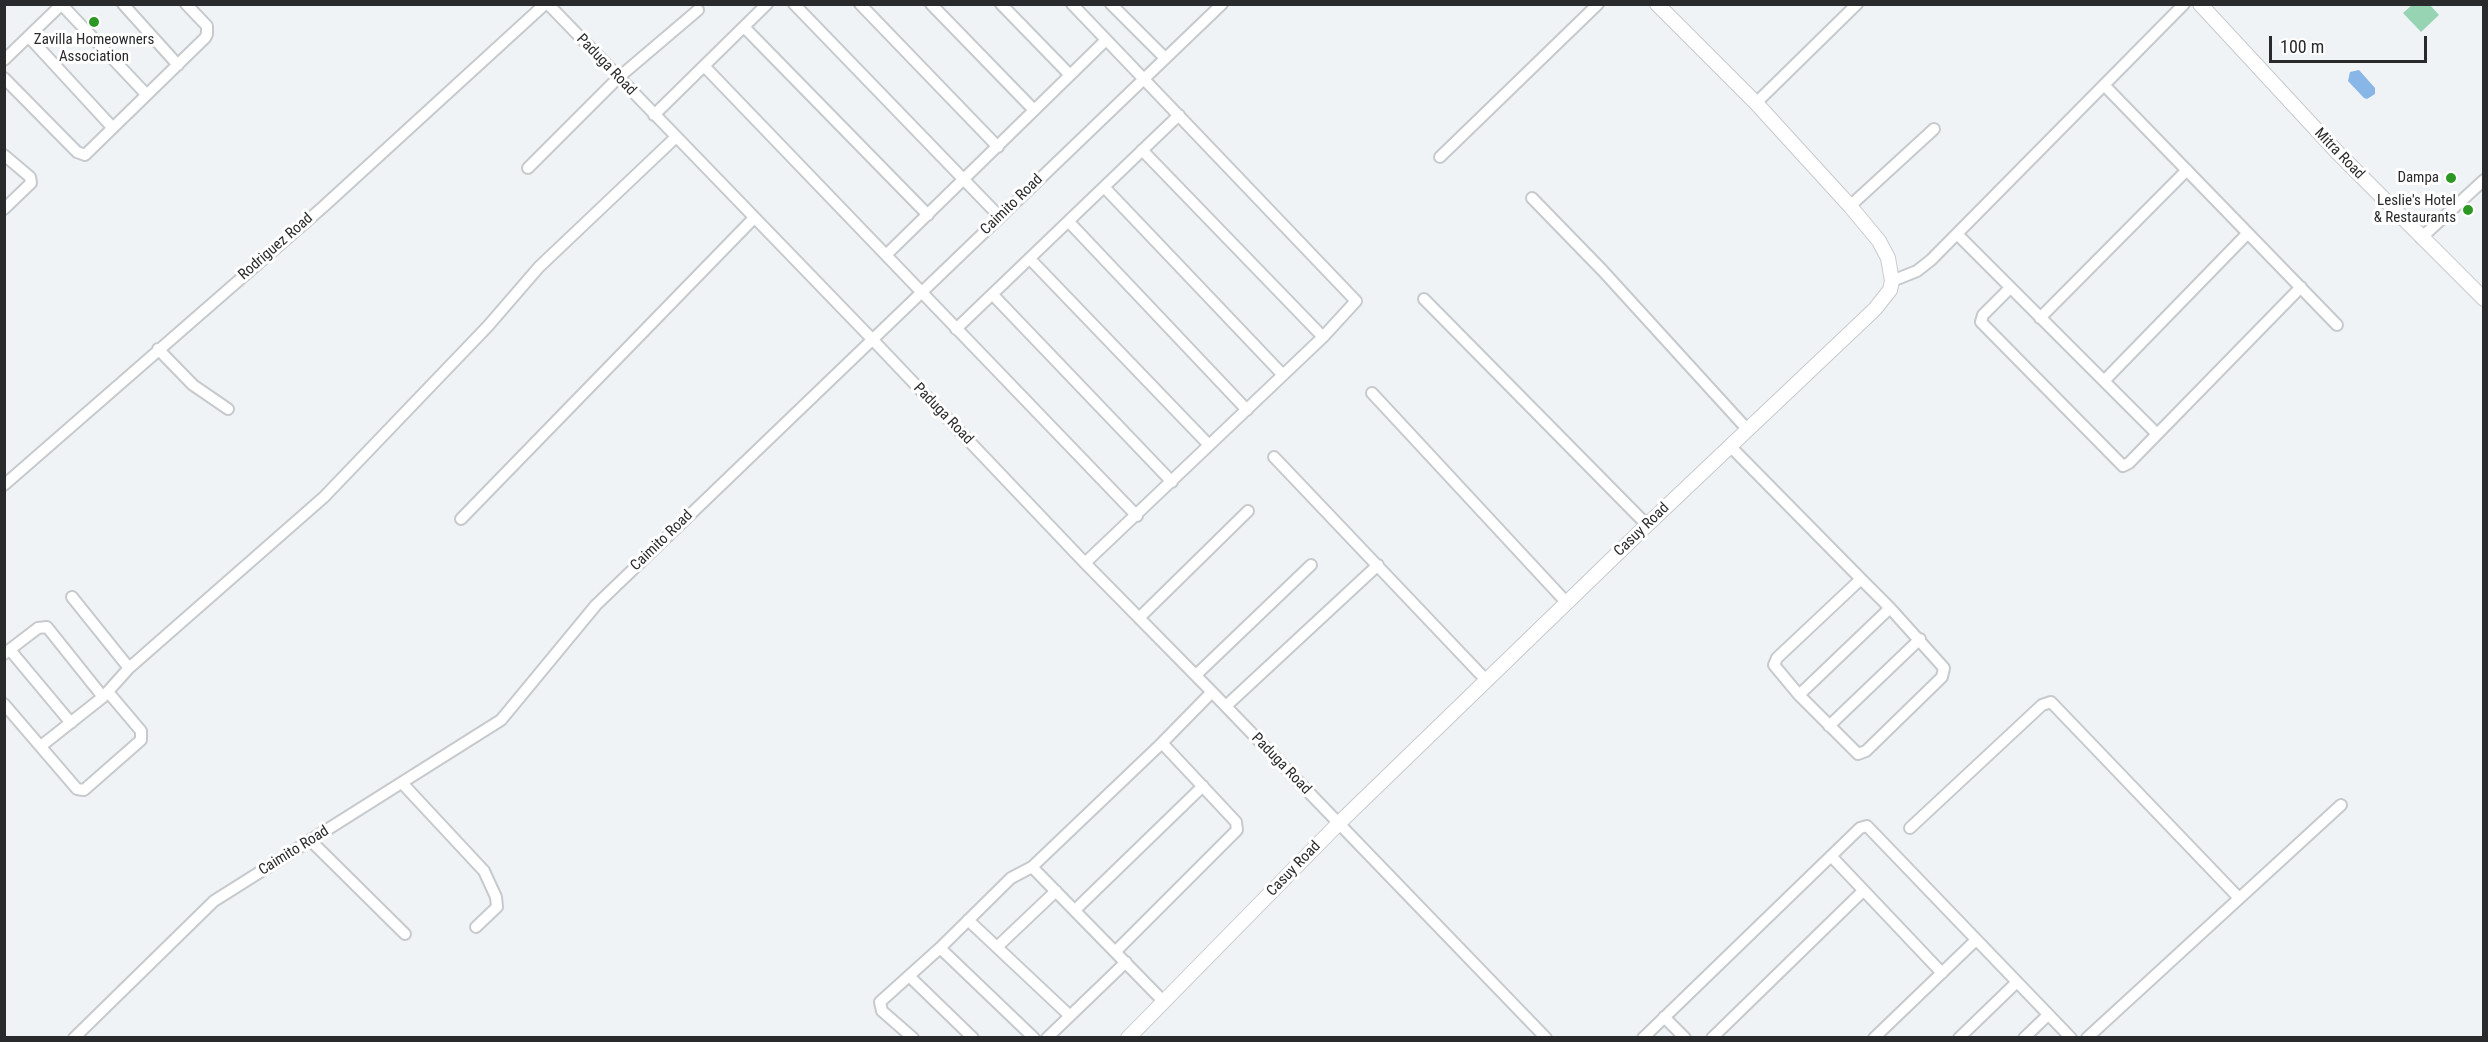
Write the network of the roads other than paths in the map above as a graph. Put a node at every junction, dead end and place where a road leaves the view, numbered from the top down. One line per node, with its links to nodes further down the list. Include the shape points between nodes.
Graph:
1 (123, 4): 24 (street)
2 (186, 4): 24 (street, via 208,30)
3 (546, 4): 28 (street, Paduga Road); 72 (street, Rodriguez Road, via 323,207)
4 (767, 4): 19 (street)
5 (794, 4): 46 (street)
6 (860, 4): 39 (street)
7 (931, 4): 33 (street)
8 (1001, 4): 26 (street)
9 (1072, 4): 21 (street)
10 (1111, 4): 22 (street)
11 (1222, 4): 22 (street, Caimito Road)
12 (1598, 4): 42 (street)
13 (1656, 4): 32 (street)
14 (1857, 4): 32 (street)
15 (2184, 4): 30 (street)
16 (2200, 4): 57 (street, Mitra Road)
17 (62, 5): 20 (street); 31 (street)
18 (698, 10): 28 (street)
19 (744, 27): 25 (street); 51 (street)
20 (29, 37): 23 (street); 36 (street)
21 (1106, 40): 26 (street); 29 (street)
22 (1165, 58): 29 (street, Caimito Road)
23 (4, 60)
24 (178, 65): 31 (street)
25 (705, 67): 34 (street); 58 (street)
26 (1070, 75): 33 (street)
27 (4, 78): 36 (street, via 80,154 85,155)
28 (618, 78): 34 (street, Paduga Road); 43 (street)
29 (1144, 78): 35 (street); 52 (street, Caimito Road)
30 (2104, 85): 44 (street); 56 (street)
31 (146, 94): 36 (street)
32 (1756, 103): 49 (street)
33 (1035, 110): 39 (street)
34 (654, 115): 38 (street, Paduga Road)
35 (1179, 115): 40 (street); 70 (street, via 1355,298 1354,306)
36 (112, 127)
37 (1934, 129): 49 (street)
38 (675, 138): 53 (street, Paduga Road); 99 (street, via 539,267 488,326 324,497)
39 (998, 147): 46 (street)
40 (1142, 150): 47 (street); 70 (street)
41 (4, 155): 50 (street, via 31,180)
42 (1440, 157)
43 (528, 168)
44 (2187, 170): 55 (street); 67 (street)
45 (2484, 180): 57 (street)
46 (964, 181): 51 (street); 52 (street)
47 (1104, 187): 54 (street); 73 (street)
48 (1532, 198): 78 (street)
49 (1850, 206): 60 (street, via 1884,249 1892,267)
50 (4, 209)
51 (928, 215): 58 (street)
52 (1000, 217): 63 (street, Caimito Road)
53 (754, 218): 71 (street, Paduga Road); 87 (street)
54 (1069, 222): 59 (street); 77 (street)
55 (2248, 233): 61 (street); 74 (street)
56 (1956, 234): 60 (street, via 1925,266); 62 (street)
57 (2421, 238): 66 (street, Mitra Road)
58 (886, 255): 63 (street)
59 (1030, 259): 64 (street); 80 (street)
60 (1892, 281): 78 (street, Casuy Road, via 1875,309)
61 (2301, 287): 68 (street); 79 (street)
62 (2010, 288): 67 (street); 79 (street, via 1983,315 1982,322 2120,464 2129,463)
63 (921, 291): 69 (street); 71 (street, Caimito Road)
64 (993, 295): 69 (street); 83 (street)
65 (1424, 299): 88 (street)
66 (2484, 299)
67 (2040, 318): 74 (street)
68 (2337, 325)
69 (956, 329): 86 (street)
70 (1323, 337): 73 (street)
71 (872, 339): 89 (street, Paduga Road); 111 (street, Caimito Road, via 589,612 509,713)
72 (158, 349): 76 (street, via 193,385); 84 (street, Rodriguez Road)
73 (1283, 375): 77 (street)
74 (2104, 381): 79 (street)
75 (1372, 393): 94 (street)
76 (228, 409)
77 (1247, 410): 80 (street)
78 (1748, 429): 81 (street, Casuy Road)
79 (2157, 434)
80 (1209, 445): 83 (street)
81 (1730, 446): 88 (street, Casuy Road); 92 (street)
82 (1274, 457): 91 (street)
83 (1172, 482): 86 (street)
84 (4, 486)
85 (1248, 511): 96 (street)
86 (1137, 516): 89 (street)
87 (461, 519)
88 (1647, 525): 94 (street, Casuy Road)
89 (1085, 563): 96 (street, Paduga Road)
90 (1311, 565): 100 (street)
91 (1378, 565): 101 (street); 106 (street)
92 (1861, 579): 95 (street); 104 (street, via 1775,661 1776,669)
93 (72, 597): 99 (street)
94 (1567, 603): 101 (street, Casuy Road)
95 (1890, 608): 97 (street); 104 (street)
96 (1139, 618): 100 (street, Paduga Road)
97 (1920, 639): 108 (street); 108 (street, via 1944,673 1866,751 1853,752)
98 (7, 652): 103 (street, via 38,628 47,627); 107 (street)
99 (129, 668): 103 (street)
100 (1196, 675): 102 (street, Paduga Road)
101 (1487, 681): 114 (street, Casuy Road)
102 (1212, 692): 106 (street, Paduga Road); 109 (street)
103 (106, 694): 107 (street); 110 (street, via 141,731 141,740 89,788 77,789)
104 (1799, 695): 108 (street)
105 (4, 704): 110 (street)
106 (1226, 706): 114 (street, Paduga Road)
107 (71, 723): 110 (street)
108 (1829, 726)
109 (1162, 743): 112 (street); 118 (street)
110 (41, 746)
111 (402, 783): 116 (street, Caimito Road); 124 (street, via 484,871 497,907)
112 (1203, 786): 122 (street); 129 (street, via 1236,822 1237,830)
113 (2341, 805): 121 (street)
114 (1338, 824): 134 (street, Casuy Road); 144 (street, Paduga Road)
115 (1910, 828): 121 (street, via 2042,705 2051,702)
116 (310, 840): 125 (street); 138 (street, Caimito Road, via 214,900)
117 (1831, 856): 120 (street); 126 (street, via 1867,826); 137 (street)
118 (1032, 867): 119 (street); 123 (street, via 1016,874)
119 (1056, 891): 122 (street); 127 (street)
120 (1863, 891): 131 (street); 147 (street)
121 (2239, 898): 152 (street)
122 (1075, 910): 129 (street)
123 (968, 920): 127 (street); 128 (street)
124 (476, 927)
125 (405, 934)
126 (1976, 940): 131 (street); 133 (street)
127 (997, 947): 135 (street)
128 (940, 948): 132 (street); 141 (street)
129 (1115, 952): 130 (street)
130 (1126, 962): 134 (street); 135 (street)
131 (1942, 973): 148 (street)
132 (909, 976): 139 (street, via 879,1005); 140 (street)
133 (2016, 982): 136 (street); 149 (street)
134 (1164, 1002): 143 (street, Casuy Road)
135 (1069, 1015): 142 (street)
136 (2048, 1015): 150 (street); 151 (street)
137 (1664, 1017): 145 (street); 146 (street)
138 (74, 1038)
139 (912, 1038)
140 (973, 1038)
141 (1034, 1038)
142 (1047, 1038)
143 (1128, 1038)
144 (1546, 1038)
145 (1643, 1038)
146 (1685, 1038)
147 (1712, 1038)
148 (1874, 1038)
149 (1959, 1038)
150 (2024, 1038)
151 (2071, 1038)
152 (2087, 1038)

